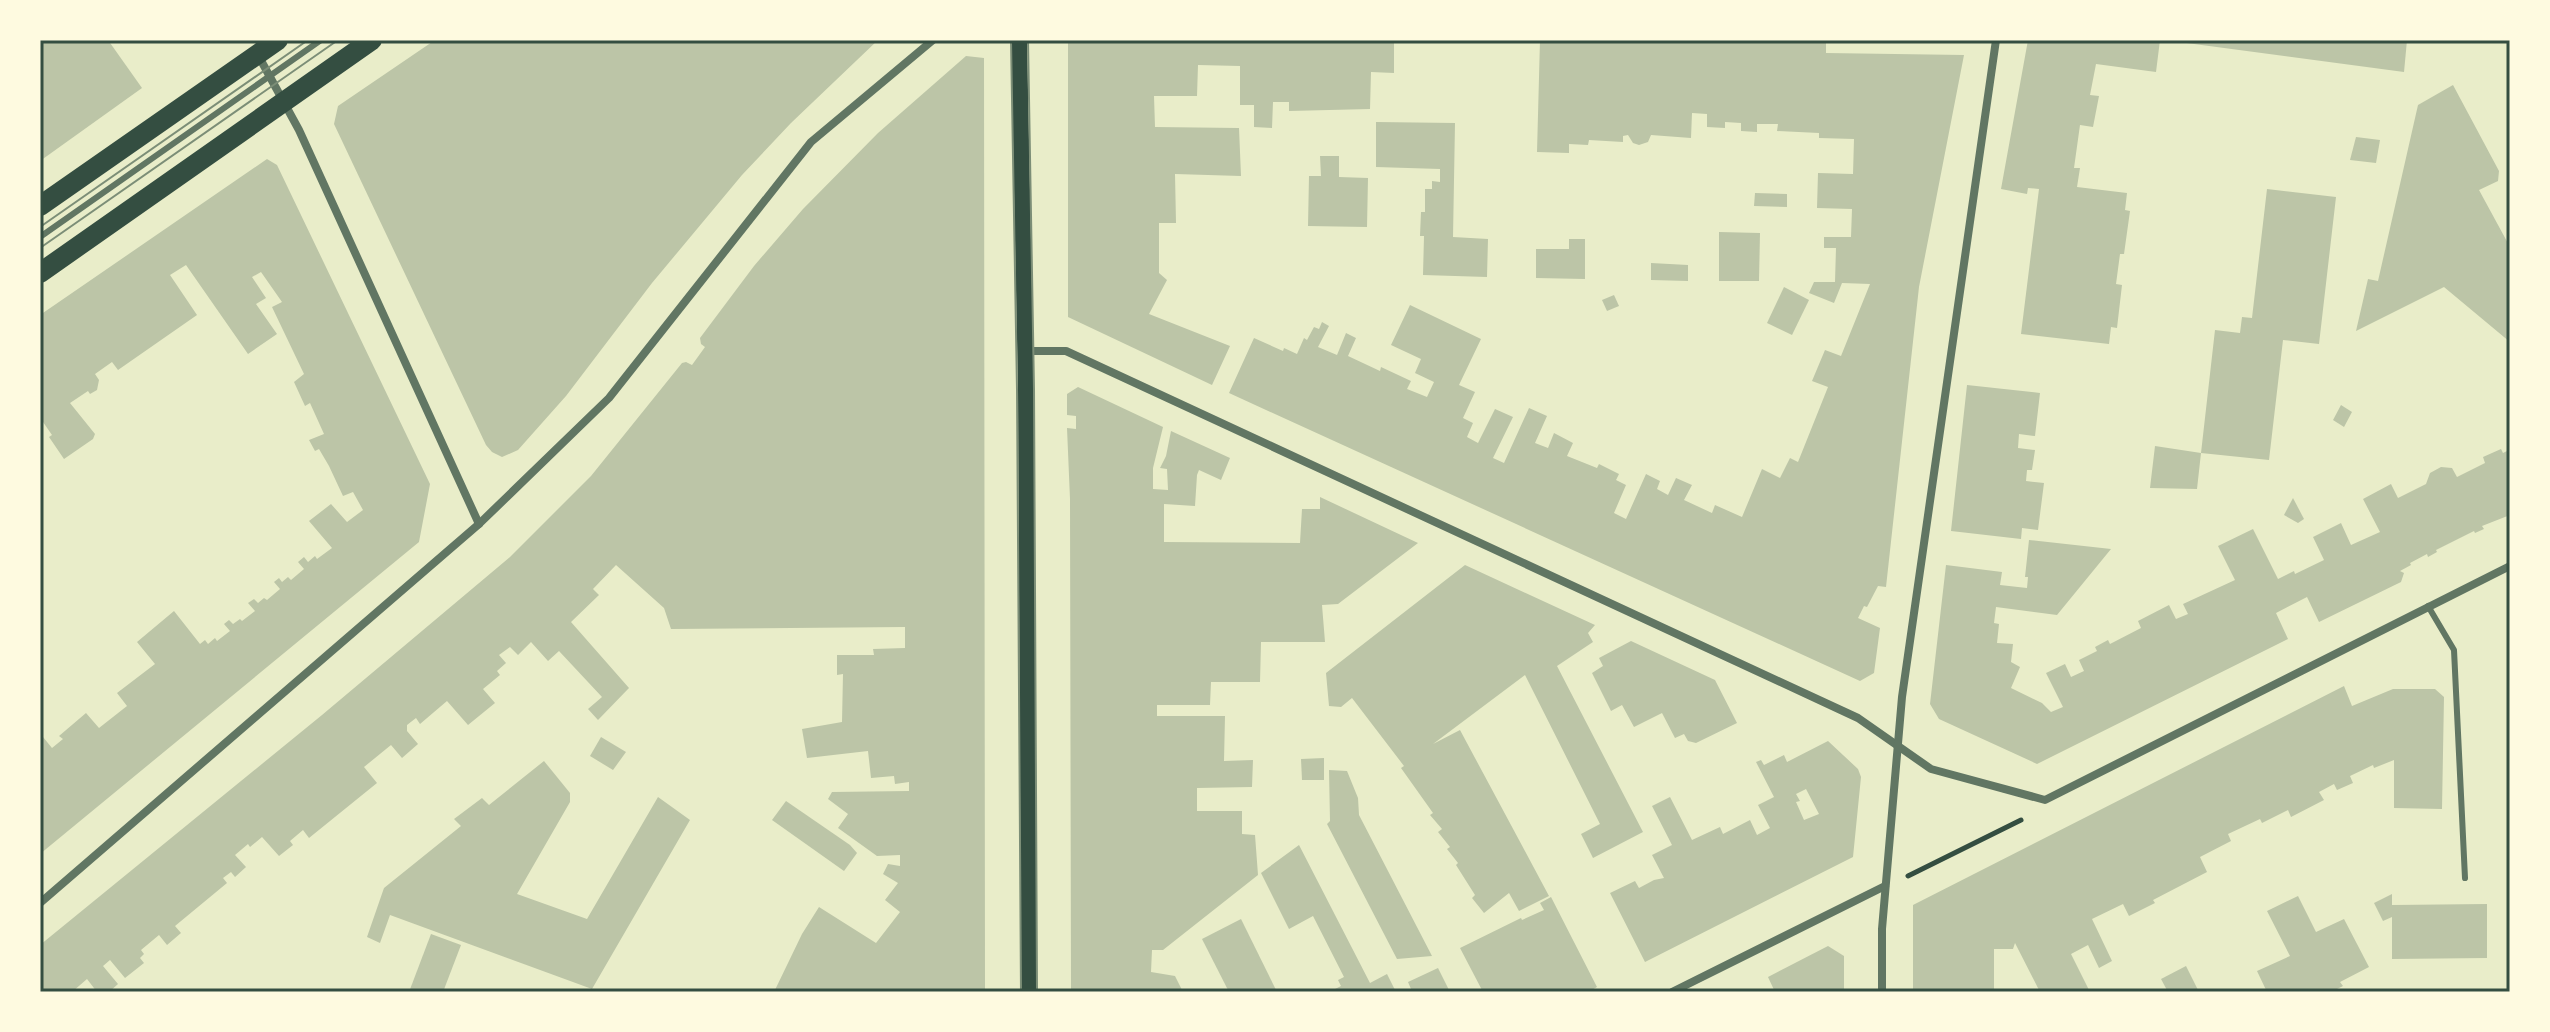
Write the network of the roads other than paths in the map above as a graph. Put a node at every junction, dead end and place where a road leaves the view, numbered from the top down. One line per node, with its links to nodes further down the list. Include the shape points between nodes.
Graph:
1 (278, 40): 7 (main road)
2 (321, 40): 8 (lane)
3 (372, 40): 9 (main road)
4 (933, 40): 14 (street, via 811,142 609,398)
5 (1019, 40): 13 (main road)
6 (1996, 40): 17 (street)
7 (257, 54): 8 (street); 10 (main road)
8 (270, 76): 9 (street); 11 (lane)
9 (285, 102): 12 (main road); 14 (street)
10 (40, 206)
11 (40, 237)
12 (40, 273)
13 (1025, 351): 17 (street, via 1066,351 1858,718); 21 (main road)
14 (479, 524): 20 (street)
15 (2510, 566): 16 (street)
16 (2428, 606): 17 (street, via 2045,800 1931,769); 18 (lane, via 2454,650)
17 (1897, 746): 19 (street)
18 (2465, 878)
19 (1885, 886): 22 (street); 23 (street)
20 (40, 903)
21 (1029, 992)
22 (1672, 992)
23 (1882, 992)

